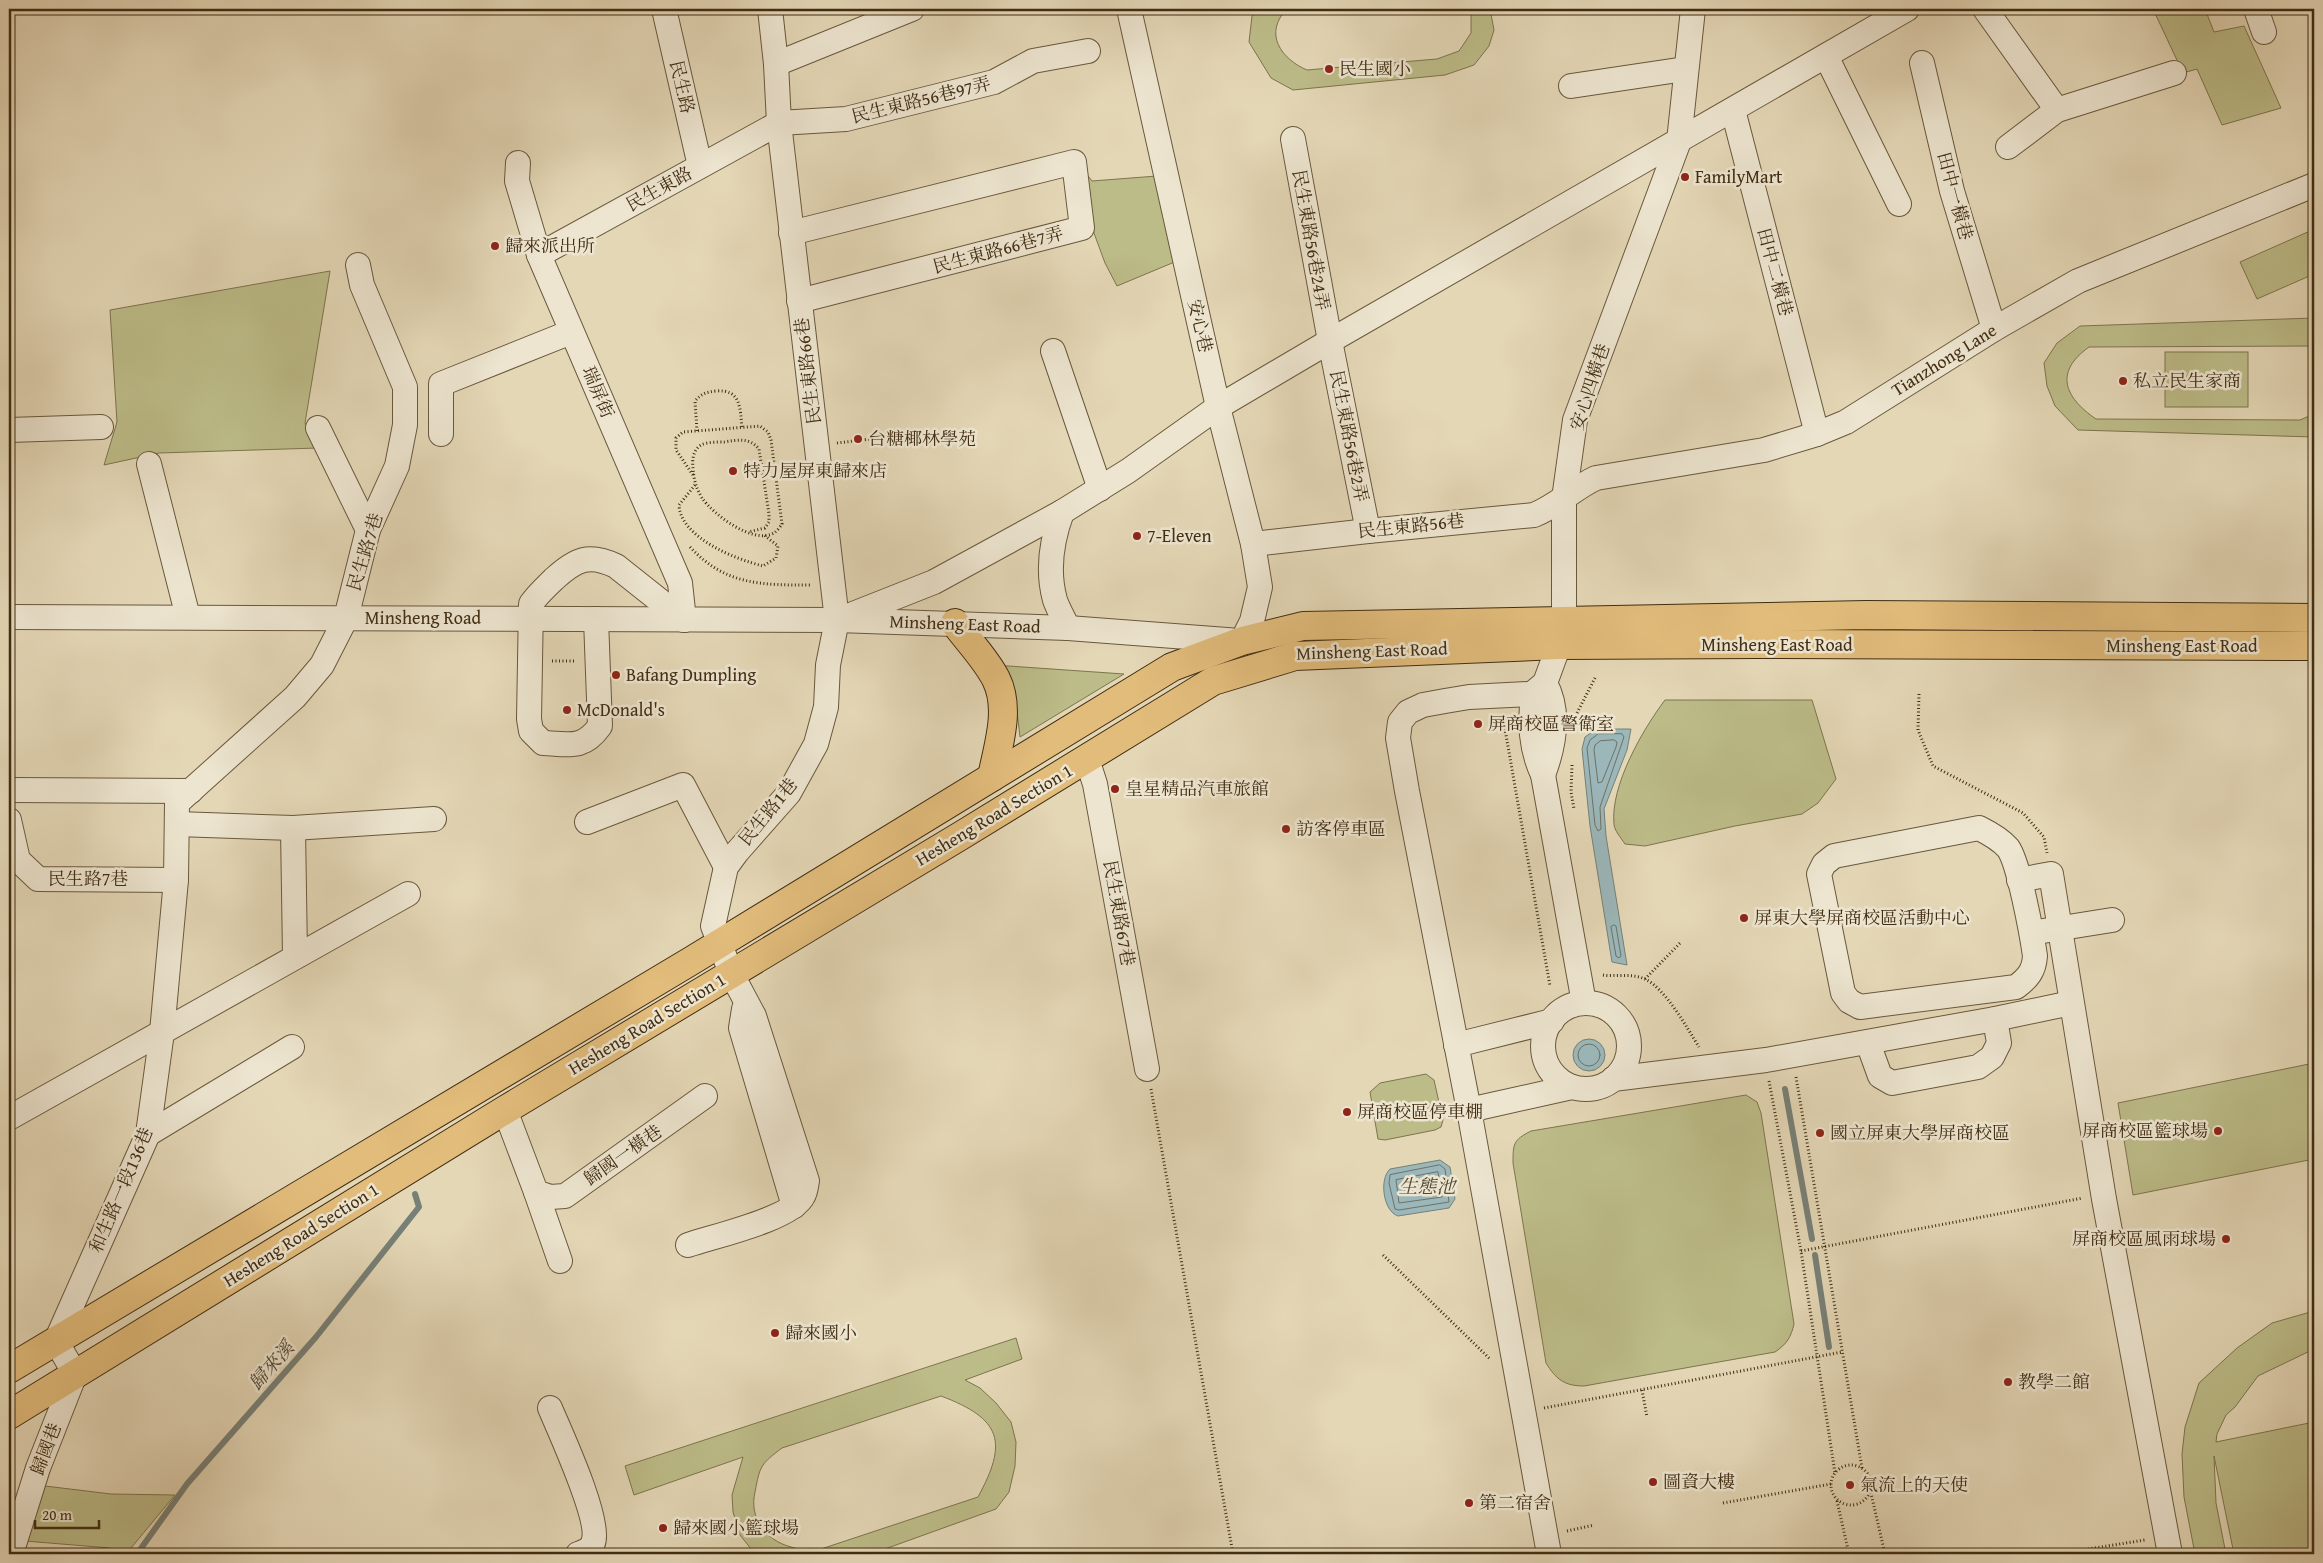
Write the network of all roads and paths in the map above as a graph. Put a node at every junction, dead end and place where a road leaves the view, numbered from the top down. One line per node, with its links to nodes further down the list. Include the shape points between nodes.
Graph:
1 (664, 9): 24 (street, 民生路)
2 (770, 9): 13 (street)
3 (912, 9): 13 (street)
4 (1129, 9): 35 (street, 安心巷)
5 (1693, 9): 14 (street, 安心四橫巷)
6 (1907, 9): 11 (street)
7 (2256, 9): 9 (street)
8 (1989, 11): 18 (street)
9 (2264, 32)
10 (1088, 51): 19 (street, 民生東路56巷97弄, via 1033,61 994,82 846,120)
11 (1826, 56): 17 (street); 26 (street)
12 (1922, 63): 31 (street, 田中一橫巷, via 1952,190)
13 (776, 64): 19 (street)
14 (1685, 69): 16 (street); 21 (street, 安心四橫巷)
15 (2174, 73): 18 (street)
16 (1571, 86)
17 (1733, 110): 21 (street); 42 (street, 田中二橫巷)
18 (2056, 110): 22 (street)
19 (778, 123): 24 (street, 民生東路); 27 (street, 民生東路66巷)
20 (1293, 139): 33 (street, 民生東路56巷24弄)
21 (1679, 141): 33 (street); 49 (street, 安心四橫巷, via 1575,420)
22 (2008, 147)
23 (518, 164): 28 (street, 瑞屏街, via 517,181)
24 (700, 166): 28 (street, 民生東路)
25 (2314, 185): 31 (street, Tianzhong Lane, via 2078,281)
26 (1898, 204)
27 (791, 233): 30 (street, 民生東路66巷); 30 (street, 民生東路66巷7弄, via 1074,162 1082,228)
28 (539, 255): 32 (street, 瑞屏街)
29 (358, 265): 53 (street, 民生路7巷, via 362,286 405,387 405,425 397,466)
30 (799, 302): 44 (street, 民生東路66巷)
31 (1994, 328): 42 (street, Tianzhong Lane, via 1846,422)
32 (571, 332): 41 (street, via 441,384); 66 (street, 瑞屏街, via 680,583)
33 (1330, 340): 35 (street); 54 (street, 民生東路56巷2弄)
34 (1053, 351): 48 (street)
35 (1218, 407): 48 (street); 58 (street, 安心巷)
36 (101, 428): 39 (street)
37 (318, 428): 53 (street)
38 (742, 428): 40 (path); 40 (path, via 736,399 726,390 708,392 695,401); 56 (path, via 760,426 768,432 771,440 782,524 775,533)
39 (9, 430)
40 (697, 431): 46 (path, via 683,432 676,438 676,450)
41 (441, 434)
42 (1817, 434): 49 (street, Tianzhong Lane, via 1764,450 1596,478 1582,484)
43 (879, 438): 44 (path)
44 (816, 446): 67 (street, 民生東路66巷)
45 (149, 464): 61 (street)
46 (694, 475): 47 (path); 55 (path, via 694,452 702,444 743,439 759,448 769,522 765,528)
47 (695, 486): 55 (path, via 724,520); 56 (path, via 679,505 685,524 697,535 720,550 763,566 776,558 778,546)
48 (1100, 489): 50 (street)
49 (1564, 499): 52 (street, 民生東路56巷, via 1534,515); 70 (street, 安心四橫巷)
50 (1062, 512): 67 (street, via 934,582); 69 (street, via 1054,533 1052,560 1055,599)
51 (1435, 514): 52 (street, via 1472,506)
52 (1480, 519): 54 (street, 民生東路56巷)
53 (368, 530): 62 (street, 民生路7巷)
54 (1368, 531): 58 (street, 民生東路56巷)
55 (748, 532): 56 (path)
56 (764, 535)
57 (687, 544): 59 (path, via 710,566 728,576 759,584)
58 (1253, 544): 71 (street, 安心巷, via 1260,587 1252,621)
59 (816, 586)
60 (9, 616): 61 (street, Minsheng Road)
61 (188, 617): 62 (street, Minsheng Road)
62 (346, 618): 64 (street, Minsheng Road); 85 (street, 民生路7巷, via 322,664 295,697)
63 (2314, 618): 70 (main road, Minsheng East Road, via 1866,615)
64 (530, 619): 65 (street, Minsheng Road); 66 (street, via 531,604 543,590 567,567 589,558 616,566); 74 (street)
65 (596, 619): 66 (street, Minsheng Road); 75 (street)
66 (684, 620): 67 (street, Minsheng Road)
67 (837, 620): 68 (street, Minsheng East Road); 93 (street, 民生路1巷, via 828,665 826,707 816,744 789,793)
68 (955, 623): 69 (street, Minsheng East Road); 83 (main road, via 996,679 1002,696 1003,725)
69 (1068, 628): 71 (street, Minsheng East Road)
70 (1562, 632): 71 (main road, Minsheng East Road, via 1303,626); 72 (main road, Minsheng East Road); 73 (main road, Minsheng East Road); 77 (street)
71 (1242, 642): 73 (street, Minsheng East Road); 83 (main road, Hesheng Road Section 1, via 1172,667)
72 (2314, 646)
73 (1295, 656): 82 (main road, Hesheng Road Section 1, via 1213,681)
74 (531, 661): 75 (path); 75 (street, via 531,731 543,743 576,744 591,739 600,726)
75 (597, 661)
76 (1596, 676): 80 (path)
77 (1543, 690): 79 (street); 108 (street, via 1554,706 1553,750 1543,775)
78 (1918, 694): 94 (path, via 1918,730 1933,766 2023,812 2044,837)
79 (1499, 695): 107 (path); 114 (street, via 1424,705 1408,712 1400,722 1398,738)
80 (1576, 714)
81 (1572, 757): 86 (path)
82 (1087, 759): 105 (main road, Hesheng Road Section 1); 119 (street, 民生東路67巷, via 1095,784)
83 (992, 777): 102 (main road, Hesheng Road Section 1)
84 (9, 790): 85 (street)
85 (191, 791): 90 (street, 民生路7巷, via 177,803)
86 (1574, 812)
87 (9, 820): 92 (street, 民生路7巷)
88 (434, 820): 91 (street)
89 (587, 822): 93 (street, via 683,785)
90 (177, 824): 91 (street); 95 (street, 民生路7巷)
91 (293, 828): 103 (street)
92 (13, 861): 95 (street, 民生路7巷, via 38,879)
93 (726, 867): 102 (street, 民生路1巷, via 713,926)
94 (2050, 874): 96 (street); 99 (street)
95 (176, 880): 112 (street, 民生路7巷)
96 (2019, 880): 100 (street); 100 (street, via 2009,849 1995,836 1979,828 1834,856 1824,864 1819,874 1843,993 1860,1007 2016,987 2027,979 2034,967)
97 (408, 894): 103 (street)
98 (2112, 920): 99 (street)
99 (2059, 928): 100 (street); 109 (street)
100 (2032, 933)
101 (1681, 942): 106 (path)
102 (719, 944): 105 (street, 民生路1巷); 134 (main road, Hesheng Road Section 1)
103 (295, 956): 112 (street)
104 (1601, 967): 106 (path, via 1603,976 1623,974)
105 (731, 972): 123 (main road, Hesheng Road Section 1); 129 (street, 民生路1巷, via 754,1016 808,1181 803,1196 778,1216)
106 (1645, 980): 116 (path, via 1664,997)
107 (1550, 986)
108 (1584, 1003): 111 (street, via 1566,1009); 120 (street, via 1608,1009 1626,1030 1628,1058)
109 (2071, 1003): 110 (street); 161 (street)
110 (1995, 1019): 113 (street); 113 (street, via 1999,1043 1992,1058 1978,1067 1892,1083 1880,1076)
111 (1552, 1021): 114 (street); 121 (street, via 1546,1033 1546,1059 1551,1071)
112 (162, 1032): 125 (street); 126 (street, 和生路一段136巷)
113 (1868, 1042): 117 (street)
114 (1456, 1044): 124 (street)
115 (292, 1047): 126 (street)
116 (1704, 1054)
117 (1792, 1056): 118 (street); 130 (path)
118 (1766, 1060): 120 (street); 131 (path)
119 (1147, 1069): 156 (path)
120 (1614, 1079): 121 (street, via 1594,1088)
121 (1572, 1087): 124 (street)
122 (705, 1096): 127 (street, 歸國一橫巷, via 565,1196 550,1197)
123 (505, 1110): 127 (street); 139 (main road, Hesheng Road Section 1)
124 (1469, 1110): 157 (street)
125 (9, 1118)
126 (148, 1134): 134 (street, 和生路一段136巷)
127 (536, 1192): 133 (street)
128 (2086, 1197): 130 (path)
129 (688, 1245)
130 (1826, 1246): 131 (path); 135 (path)
131 (1801, 1251): 136 (path)
132 (1383, 1255): 137 (path)
133 (560, 1260)
134 (56, 1341): 138 (main road, Hesheng Road Section 1); 139 (street)
135 (1843, 1352): 136 (path); 145 (path)
136 (1816, 1357): 140 (path); 146 (path)
137 (1495, 1363)
138 (9, 1369)
139 (75, 1374): 143 (main road, Hesheng Road Section 1); 154 (street, 歸國巷, via 38,1468)
140 (1642, 1390): 142 (path); 144 (path)
141 (550, 1408): 155 (street, via 576,1469 595,1532 593,1544)
142 (1541, 1408)
143 (9, 1415)
144 (1647, 1417)
145 (1862, 1468): 146 (path, via 1847,1466); 148 (path, via 1869,1477)
146 (1835, 1473): 147 (path)
147 (1831, 1484): 149 (path); 150 (path)
148 (1870, 1489): 149 (path, via 1860,1503 1848,1505); 159 (path)
149 (1837, 1500): 158 (path)
150 (1723, 1503)
151 (1594, 1525): 152 (path)
152 (1565, 1532)
153 (2152, 1539): 160 (path)
154 (11, 1554)
155 (578, 1554)
156 (1233, 1554)
157 (1549, 1554)
158 (1849, 1554)
159 (1885, 1554)
160 (2057, 1554)
161 (2170, 1554)

